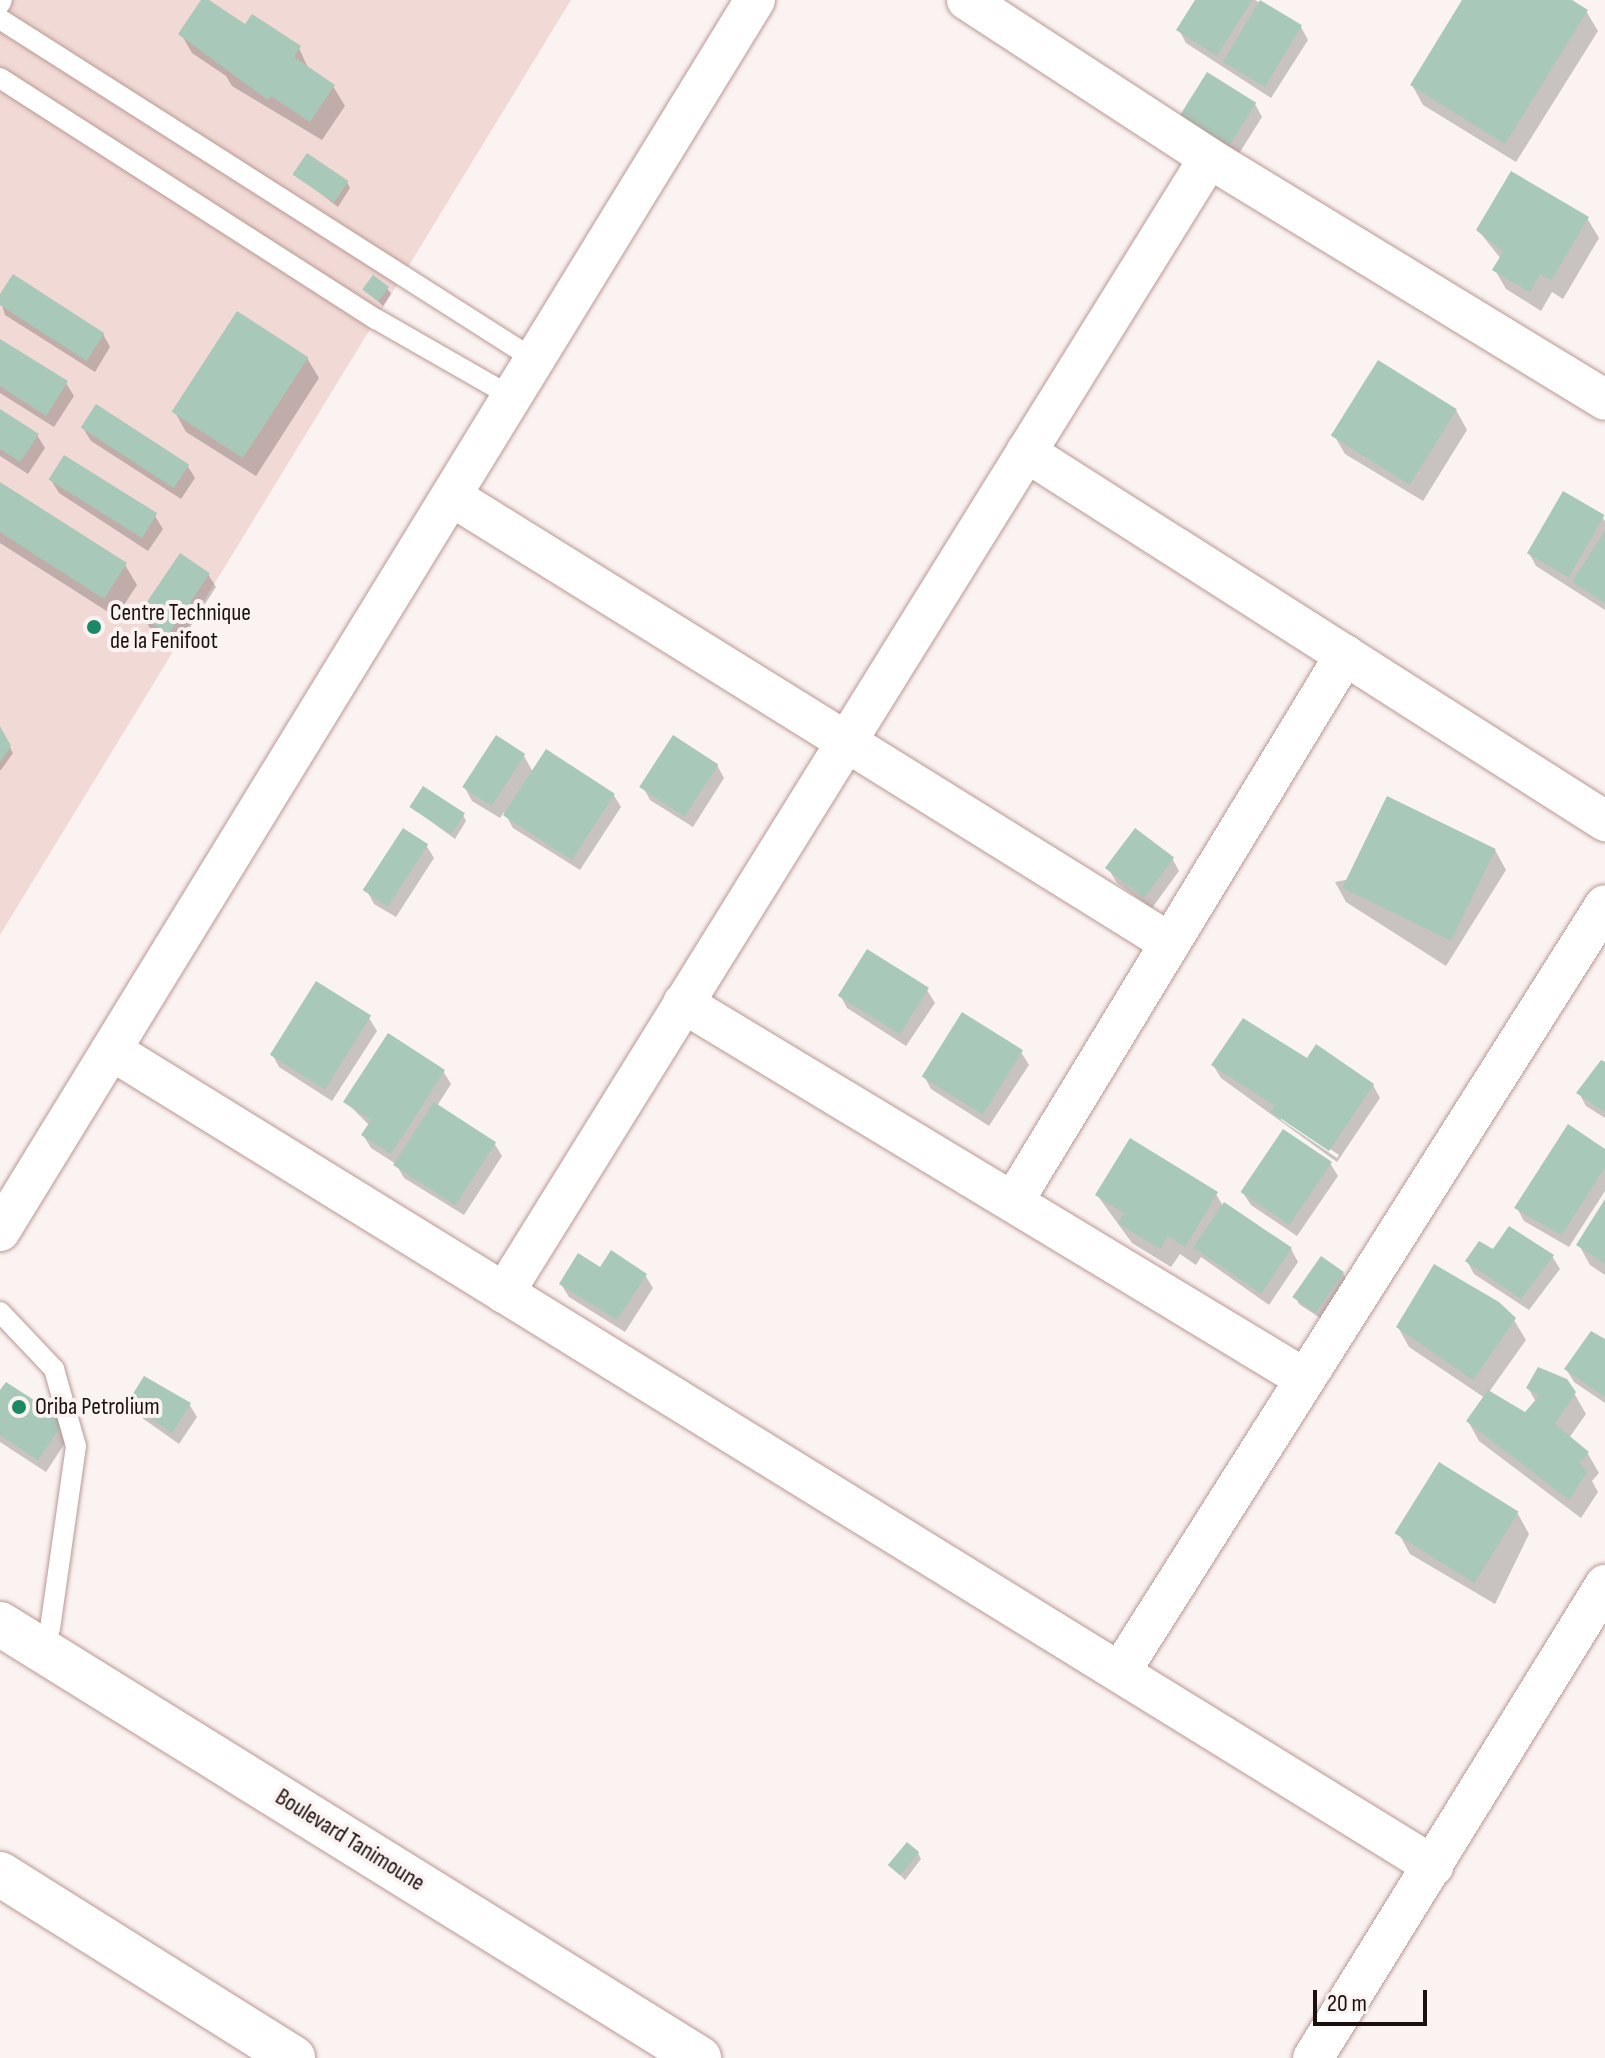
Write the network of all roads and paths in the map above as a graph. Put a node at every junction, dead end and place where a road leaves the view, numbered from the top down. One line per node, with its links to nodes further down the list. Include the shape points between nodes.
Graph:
1 (755, 0): 6 (street)
2 (967, 0): 5 (street)
3 (0, 19): 6 (lane)
4 (0, 78): 7 (lane, via 376,319)
5 (1209, 158): 8 (street); 9 (street)
6 (535, 360): 7 (street)
7 (512, 397): 10 (street)
8 (1605, 400)
9 (1026, 452): 11 (street); 12 (street)
10 (451, 496): 12 (street); 17 (street)
11 (1345, 655): 13 (street); 15 (street)
12 (847, 741): 15 (street); 16 (street)
13 (1605, 821)
14 (1605, 905): 22 (street)
15 (1170, 943): 18 (street)
16 (683, 1003): 18 (street); 20 (street)
17 (111, 1050): 19 (street); 20 (street)
18 (1013, 1202): 22 (street)
19 (0, 1231)
20 (504, 1293): 26 (street)
21 (0, 1312): 25 (lane, via 54,1369 76,1446 50,1628)
22 (1304, 1378): 26 (street)
23 (1605, 1585): 27 (street)
24 (0, 1624): 25 (main road, Boulevard Tanimoune)
25 (41, 1649): 30 (main road, Boulevard Tanimoune)
26 (1120, 1672): 27 (street)
27 (1433, 1866): 31 (street)
28 (0, 1874): 29 (main road)
29 (293, 2058)
30 (699, 2058)
31 (1313, 2058)

